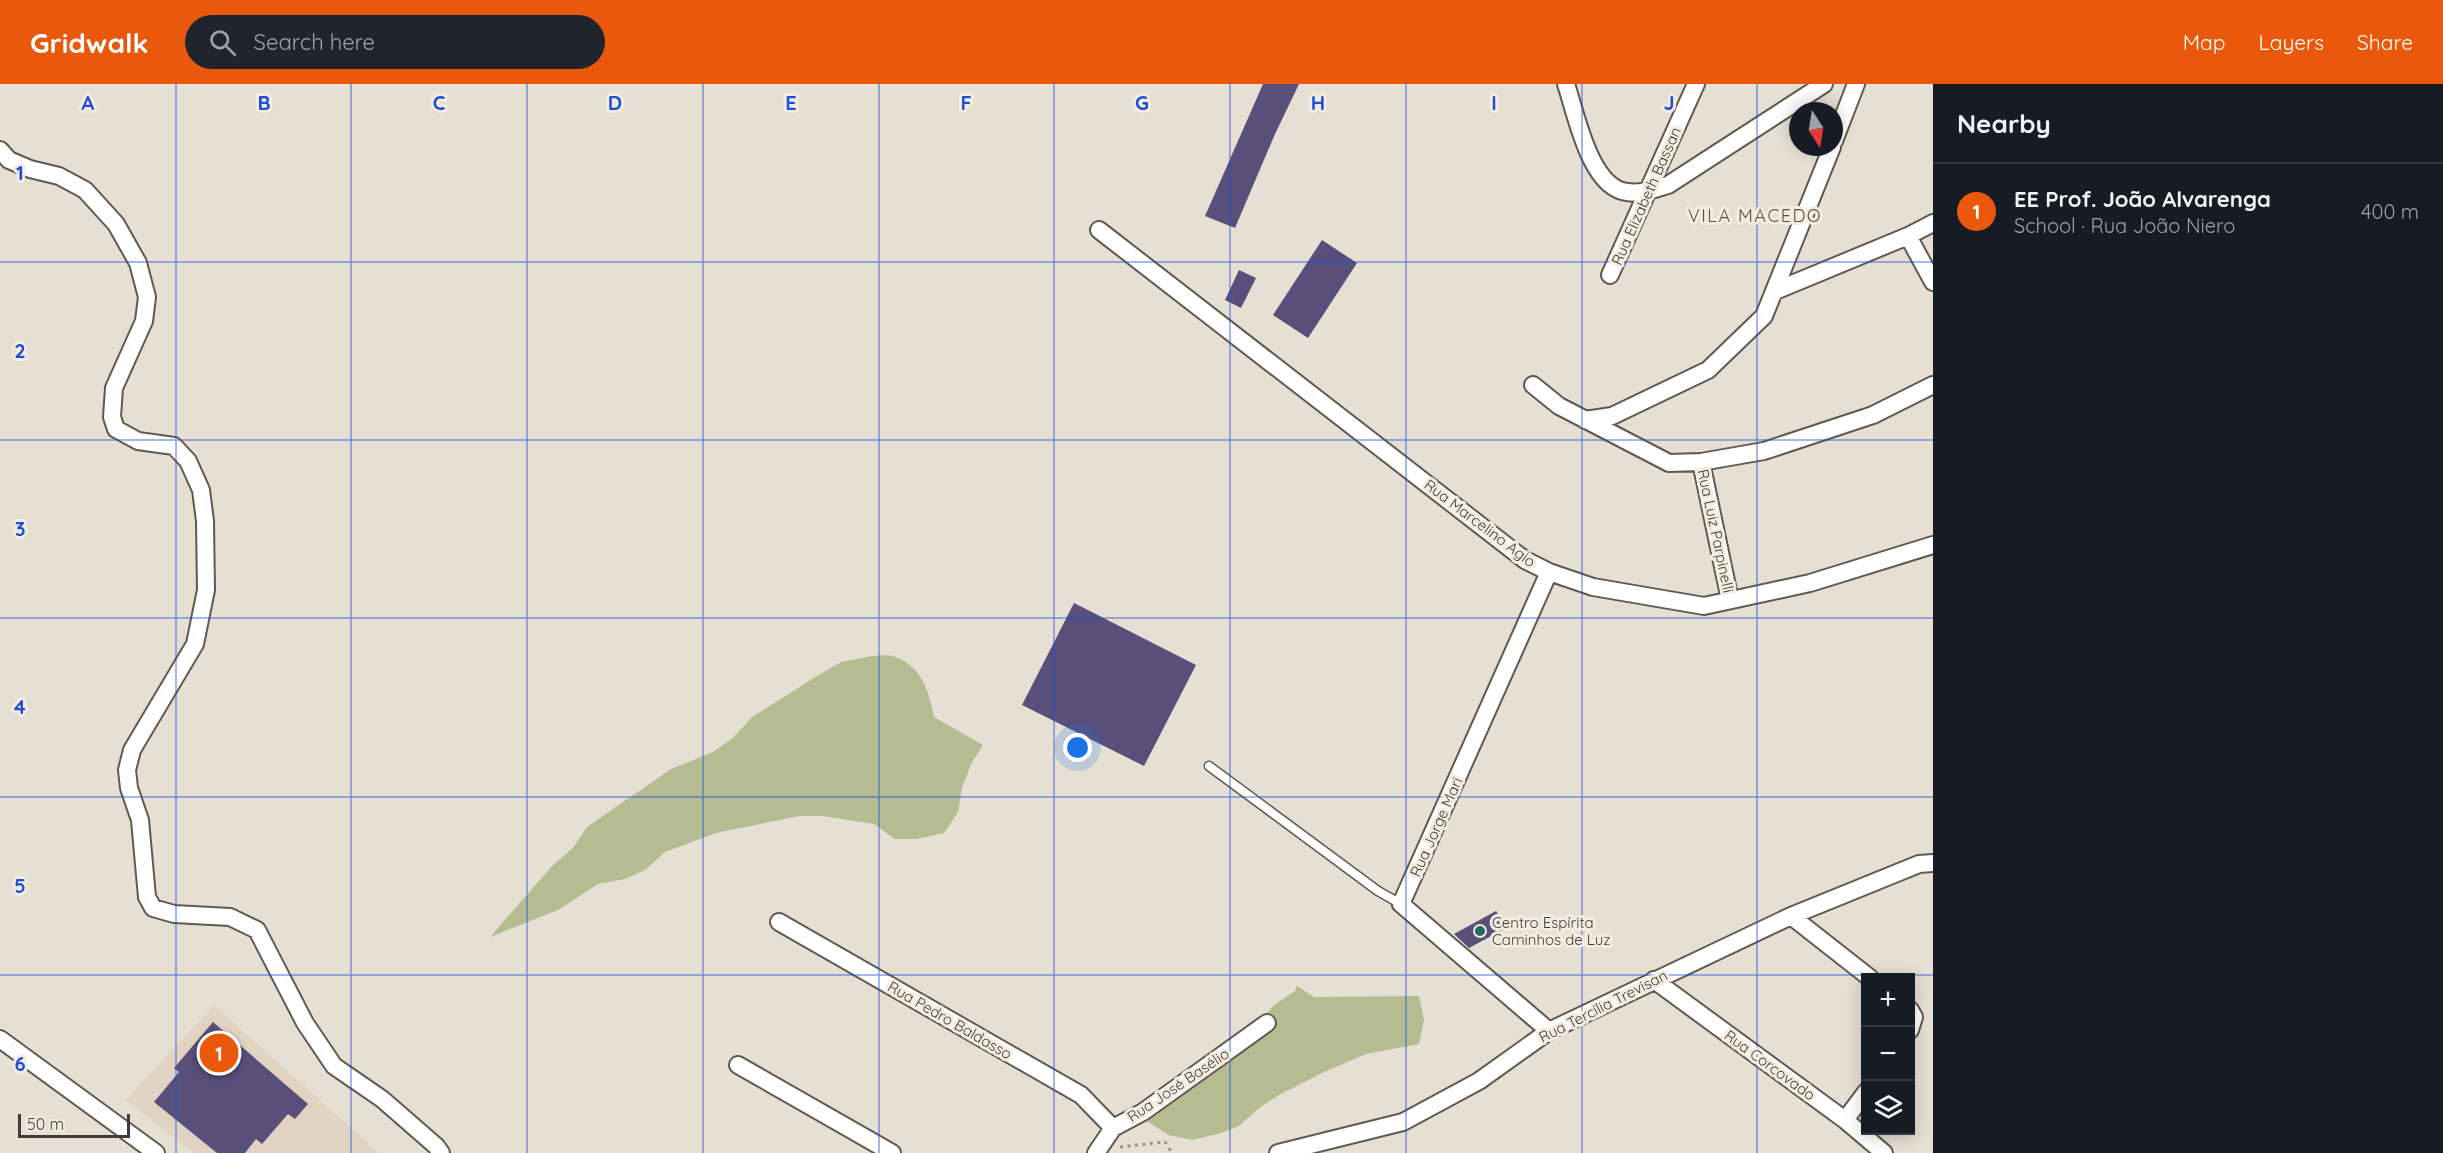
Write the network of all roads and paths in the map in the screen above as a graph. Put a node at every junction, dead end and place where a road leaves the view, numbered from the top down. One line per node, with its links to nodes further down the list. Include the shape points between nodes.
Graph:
1 (1566, 84): 8 (street, via 1593,166 1608,184 1625,192)
2 (1696, 84): 8 (street, Rua Elizabeth Bassan)
3 (1824, 84): 8 (street, via 1668,185)
4 (1856, 84): 5 (street)
5 (1843, 118)
6 (0, 150): 38 (street, via 9,160 59,176 85,190 116,224 138,263 147,297 144,321 114,388 112,417 116,429 138,441 174,447 188,461 201,490 206,590 195,644 132,750 127,770 140,820 147,897 153,908 174,914 231,917 257,930 305,1023 334,1066 382,1099)
7 (1828, 156): 14 (street)
8 (1647, 192): 12 (street, Rua Elizabeth Bassan)
9 (1933, 222): 11 (street)
10 (1099, 230): 20 (street, Rua Marcelino Agio, via 1525,560)
11 (1908, 236): 13 (street); 14 (street)
12 (1610, 275)
13 (1933, 282)
14 (1775, 291): 17 (street, via 1764,316 1708,370 1612,416)
15 (1533, 385): 17 (street)
16 (1933, 385): 18 (street, via 1874,415 1764,451)
17 (1585, 420): 18 (street, via 1669,463)
18 (1701, 462): 21 (street, Rua Luiz Parpinelli)
19 (1932, 546): 21 (street, Rua Marcelino Agio, via 1809,583)
20 (1549, 572): 21 (street, Rua Marcelino Agio, via 1593,587 1704,606); 24 (street, Rua Jorge Mari)
21 (1730, 600)
22 (1209, 766): 24 (lane)
23 (1933, 863): 25 (street, Rua Tercília Trevisan, via 1919,864)
24 (1401, 904): 30 (street)
25 (1791, 916): 27 (street); 28 (street, Rua Tercília Trevisan)
26 (779, 922): 35 (street, Rua Pedro Baldasso, via 1081,1095)
27 (1864, 973)
28 (1653, 980): 30 (street, Rua Tercília Trevisan); 34 (street, Rua Corcovado)
29 (1267, 1023): 35 (street, Rua José Basélio, via 1143,1112)
30 (1549, 1031): 41 (street, Rua Tercília Trevisan, via 1479,1082 1403,1122)
31 (0, 1039): 37 (street)
32 (738, 1065): 39 (street)
33 (1861, 1099): 34 (street)
34 (1845, 1120): 42 (street, Rua Corcovado)
35 (1113, 1128): 36 (street, Rua José Basélio)
36 (1097, 1151): 40 (path, via 1165,1142)
37 (156, 1153)
38 (441, 1153)
39 (892, 1153)
40 (1172, 1153)
41 (1278, 1153)
42 (1884, 1153)

